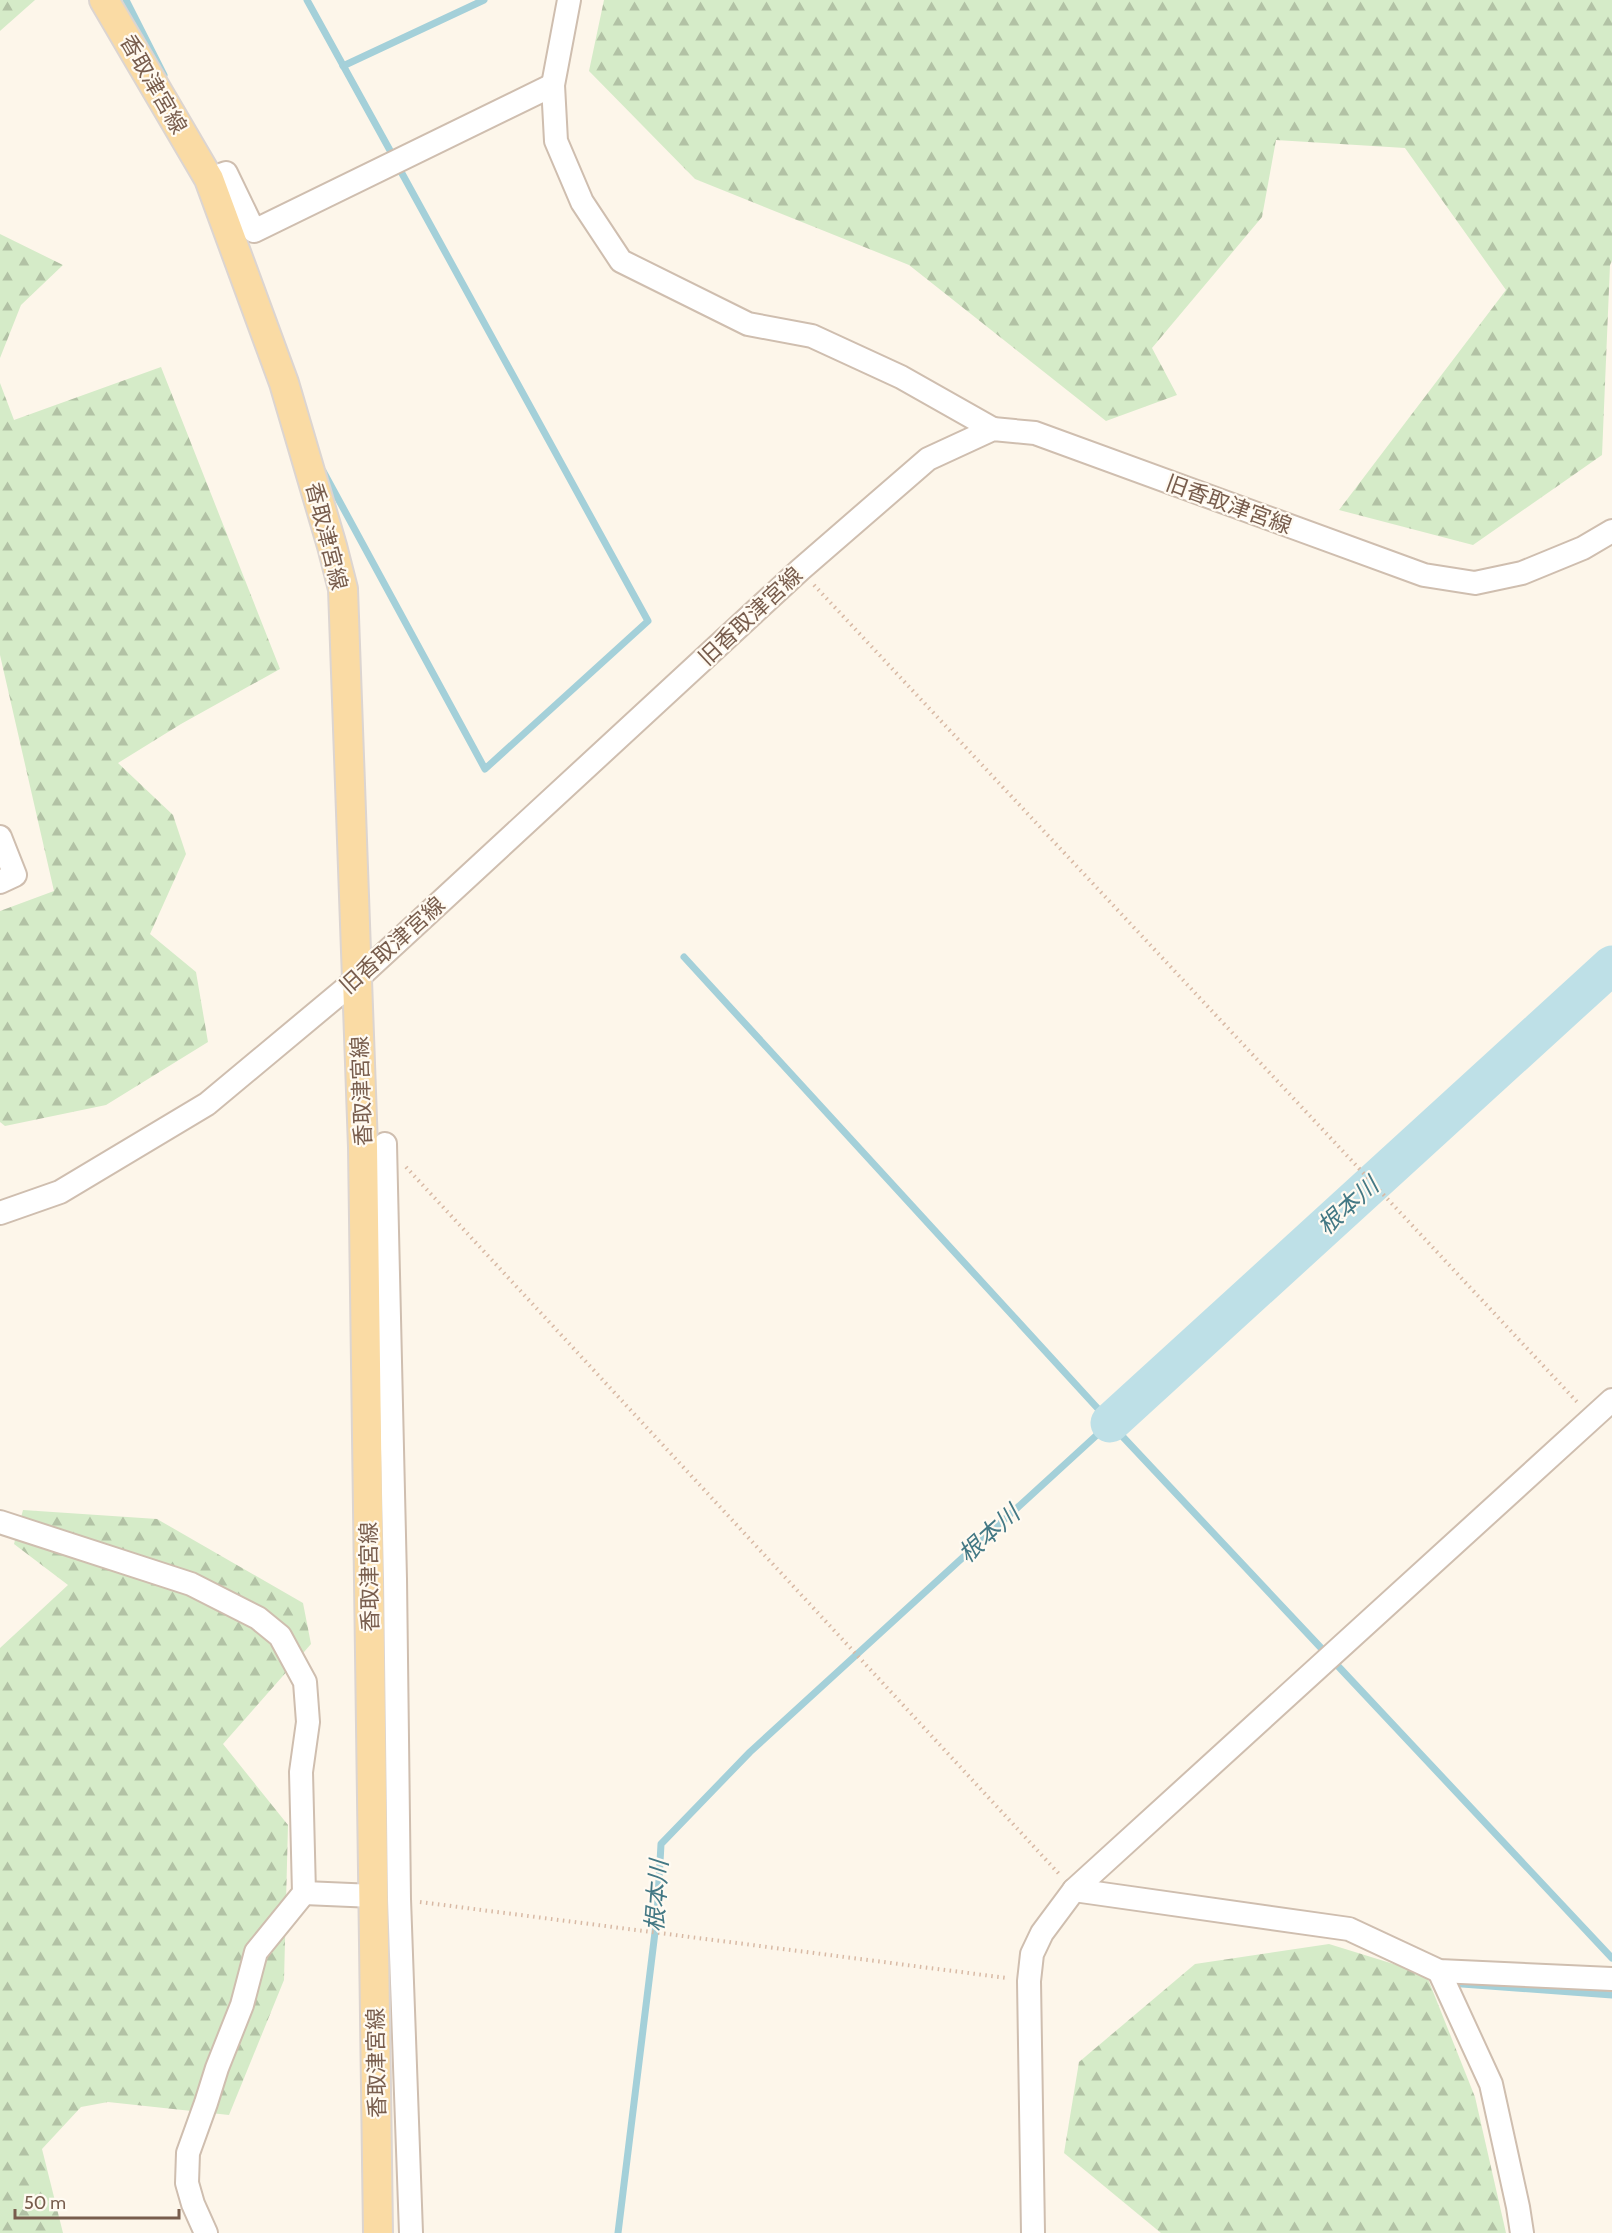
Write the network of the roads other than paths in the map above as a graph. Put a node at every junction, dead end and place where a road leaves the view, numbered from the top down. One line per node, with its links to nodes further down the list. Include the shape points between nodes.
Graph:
1 (104, 0): 4 (main road, 香取津宮線)
2 (569, 0): 3 (street)
3 (553, 85): 4 (street, via 254,231 226,173); 5 (street, via 556,141 582,202 621,261 748,324 812,336 901,376)
4 (208, 179): 9 (main road, 香取津宮線, via 284,383 343,590)
5 (993, 429): 6 (street, 旧香取津宮線, via 1035,433 1424,575 1476,583 1521,573 1583,548); 9 (street, 旧香取津宮線, via 928,459 800,570)
6 (1612, 531)
7 (0, 837): 8 (street, via 15,875)
8 (0, 882)
9 (357, 978): 11 (street, 旧香取津宮線, via 207,1104 60,1192); 16 (main road, 香取津宮線)
10 (385, 1144): 16 (street, via 395,1579)
11 (0, 1214)
12 (1612, 1400): 14 (street)
13 (0, 1522): 15 (street, via 191,1584 258,1618 280,1636 305,1682 308,1722 302,1772)
14 (1074, 1890): 17 (street, via 1349,1929); 22 (street, via 1042,1933 1032,1954 1029,1981)
15 (304, 1893): 16 (street); 19 (street, via 256,1952 242,2005 188,2153 187,2183)
16 (386, 1898): 20 (main road, 香取津宮線); 21 (street)
17 (1439, 1971): 18 (street); 23 (street, via 1491,2084)
18 (1612, 1979)
19 (206, 2233)
20 (378, 2233)
21 (411, 2233)
22 (1033, 2233)
23 (1522, 2233)

